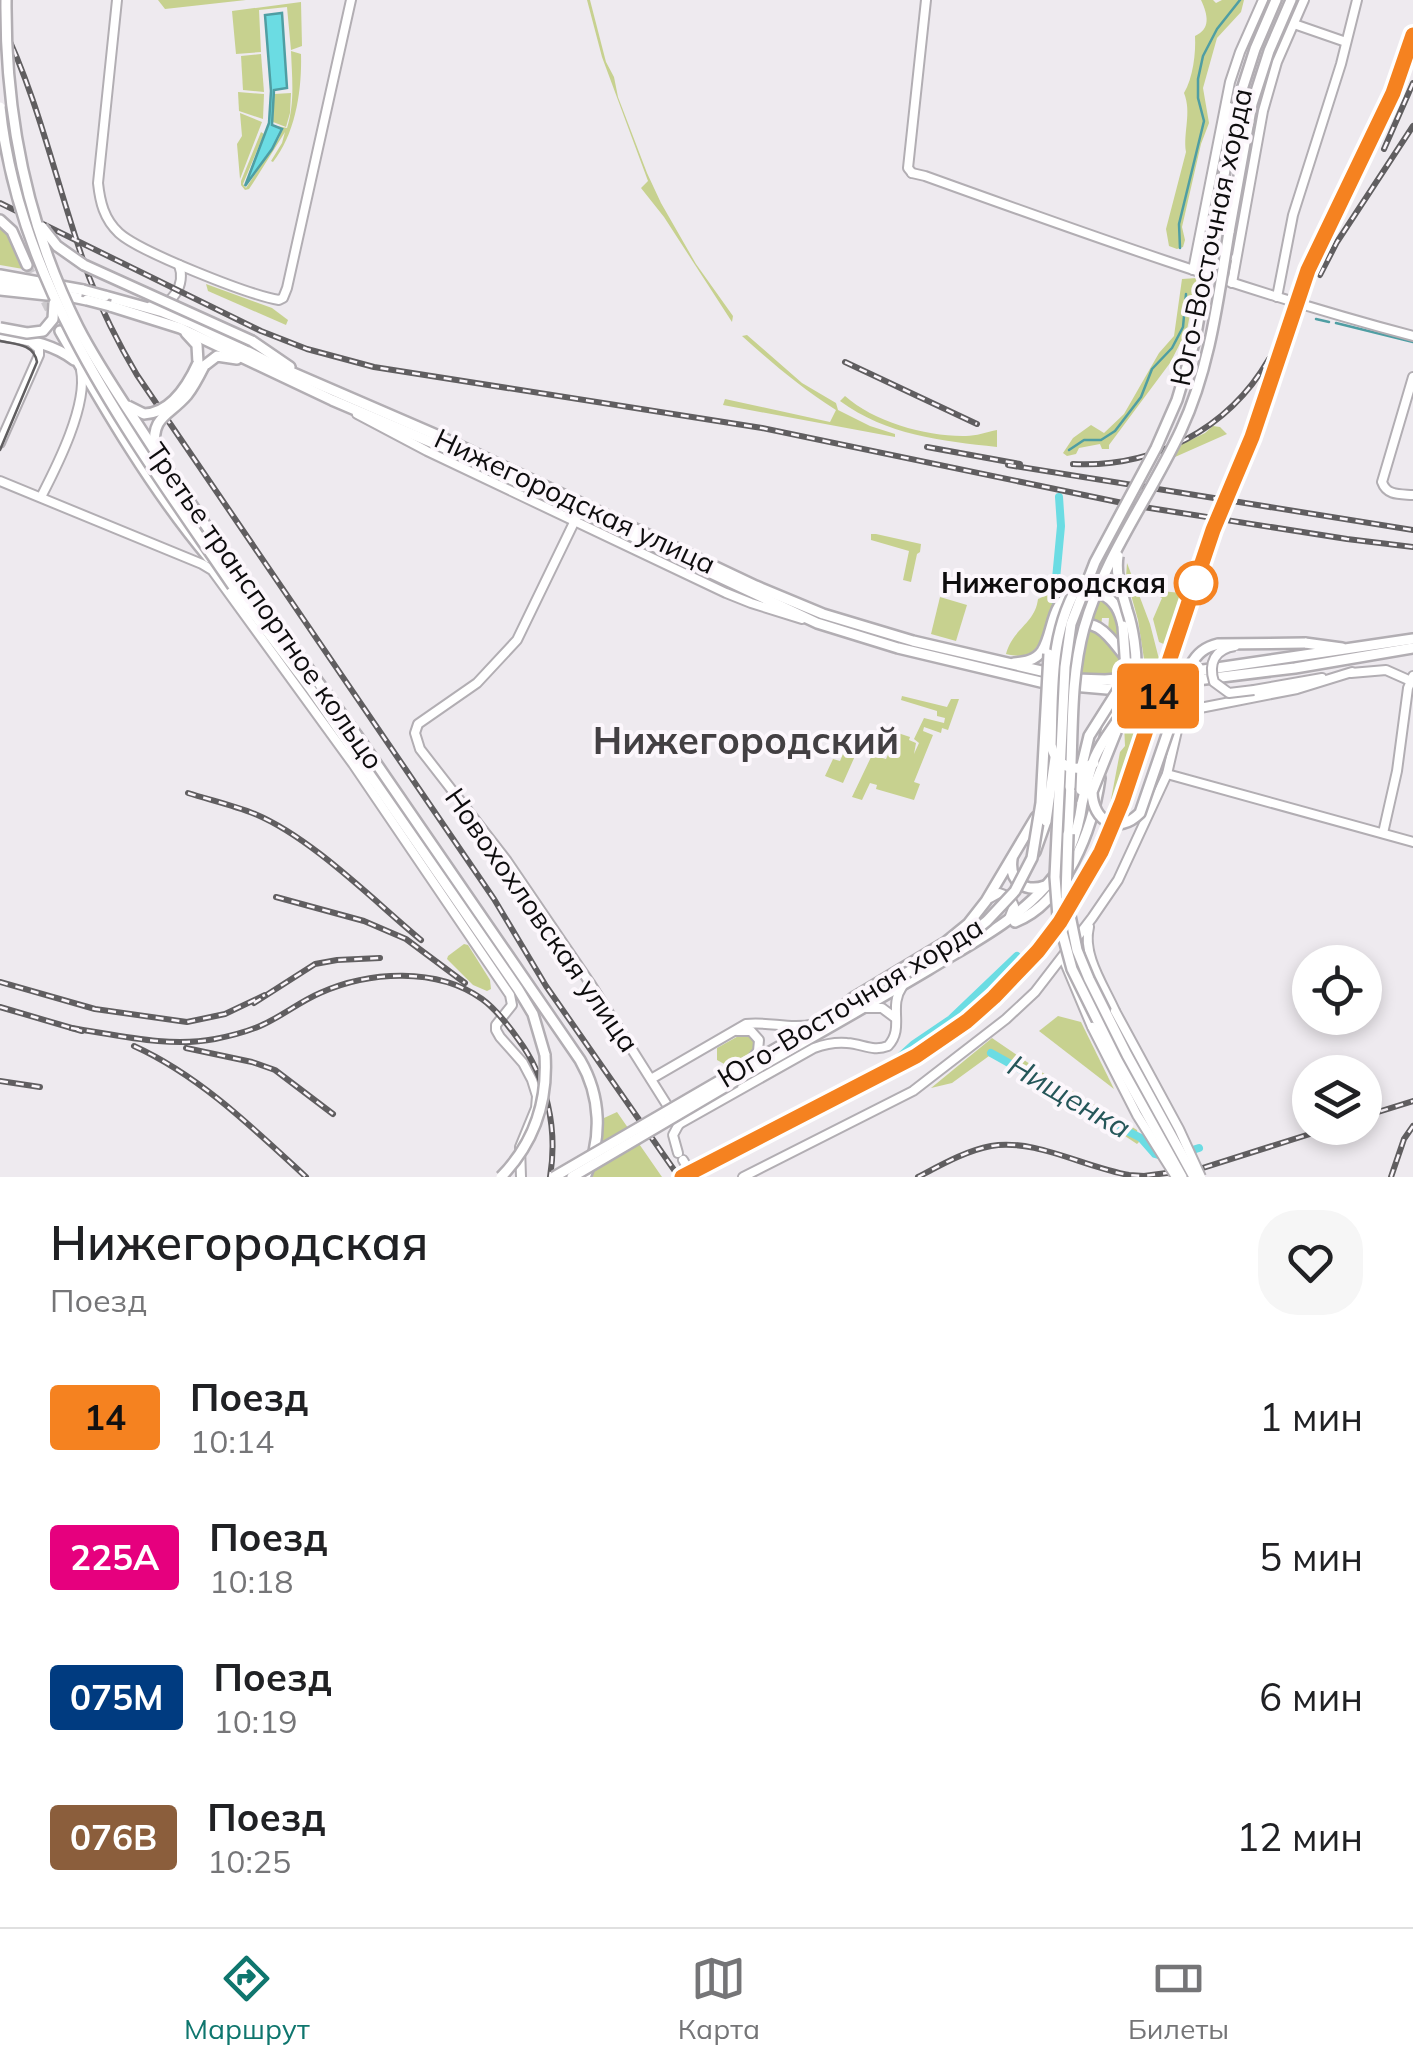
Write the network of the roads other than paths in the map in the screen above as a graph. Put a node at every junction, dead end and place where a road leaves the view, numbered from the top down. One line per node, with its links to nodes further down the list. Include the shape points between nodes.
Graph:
1 (6, 0): 17 (main road, Третье транспортное кольцо, bridge, via 12,121)
2 (352, 0): 24 (street, via 283,298)
3 (926, 0): 23 (street, via 910,170)
4 (1262, 0): 12 (street)
5 (1276, 0): 16 (main road, Юго-Восточная хорда, via 1246,74)
6 (1292, 0): 15 (main road, Юго-Восточная хорда, via 1259,76)
7 (1304, 0): 10 (street)
8 (1356, 0): 11 (street)
9 (116, 5): 21 (street, via 100,202 121,235)
10 (1294, 24): 11 (street); 13 (street)
11 (1346, 42): 28 (street, via 1293,215)
12 (1230, 82): 16 (street); 19 (street)
13 (1268, 91): 15 (street); 20 (street)
14 (0, 108): 27 (main road, Третье транспортное кольцо, bridge, via 19,202)
15 (1242, 150): 52 (main road, Юго-Восточная хорда, bridge, via 1210,342 1193,402)
16 (1225, 166): 53 (main road, Юго-Восточная хорда, bridge, via 1195,340 1176,400)
17 (29, 198): 41 (main road, bridge, via 48,236 68,255 252,341); 42 (main road, Третье транспортное кольцо, bridge, via 68,304)
18 (0, 220): 22 (main road)
19 (1200, 236): 20 (street, via 1204,253 1216,260 1232,255); 23 (street)
20 (1239, 243): 26 (street)
21 (176, 262): 24 (street); 30 (street, via 182,276 169,302)
22 (27, 264)
23 (1193, 270): 26 (street)
24 (205, 274): 31 (street, via 188,278 174,305)
25 (1, 280): 29 (main road, Нижегородская улица, bridge)
26 (1232, 284): 28 (street)
27 (52, 295): 32 (main road, bridge, via 53,318 43,331); 54 (main road, Третье транспортное кольцо, bridge, via 85,360)
28 (1277, 298): 34 (street)
29 (108, 301): 30 (main road, Нижегородская улица); 31 (main road, Нижегородская улица)
30 (140, 305): 31 (main road, Нижегородская улица)
31 (185, 326): 37 (main road, Нижегородская улица); 38 (main road); 41 (main road, Нижегородская улица)
32 (0, 331): 35 (main road)
33 (60, 331): 39 (main road)
34 (1413, 336)
35 (24, 339): 36 (main road); 45 (street, via 39,355)
36 (46, 345): 39 (main road); 47 (street)
37 (254, 364): 38 (main road, via 223,356); 51 (main road, Нижегородская улица)
38 (201, 365): 42 (main road, bridge, via 158,411 136,412); 46 (main road, bridge, via 188,394 157,423)
39 (80, 367): 43 (main road); 44 (street)
40 (1413, 377): 49 (street, via 1383,486)
41 (314, 382): 51 (main road, Нижегородская улица, via 441,436)
42 (124, 402): 46 (main road, Третье транспортное кольцо, bridge)
43 (104, 406): 44 (street, via 93,402); 54 (main road, bridge, via 172,512)
44 (79, 409): 50 (street)
45 (0, 444)
46 (155, 451): 95 (main road, Третье транспортное кольцо, via 580,1060 593,1086 597,1118)
47 (0, 456)
48 (0, 481): 50 (street)
49 (1413, 495)
50 (41, 498): 92 (street, via 212,570 353,764 510,994 512,1005 496,1030 523,1063 537,1096 520,1147)
51 (579, 512): 59 (main road, Нижегородская улица, via 801,606); 61 (main road, Нижегородская улица, via 816,622); 89 (street, Новохохловская улица, via 517,640 477,683 418,724 415,736 508,861)
52 (1124, 538): 66 (main road, Юго-Восточная хорда, bridge, via 1117,576 1136,673); 69 (main road, Юго-Восточная хорда, bridge, via 1098,588 1078,650)
53 (1095, 562): 64 (main road, Юго-Восточная хорда, bridge, via 1071,624); 67 (main road, bridge, via 1073,592 1058,632 1051,745 1068,767 1084,768)
54 (233, 586): 91 (main road, Третье транспортное кольцо, bridge, via 533,1014 544,1055 544,1097 527,1144)
55 (1413, 639): 58 (main road)
56 (1249, 644): 58 (main road, bridge); 60 (street, bridge, via 1228,647 1212,664 1217,686 1229,693); 66 (main road, bridge, via 1218,644 1197,654 1140,813 1117,824 1099,816 1092,792)
57 (1413, 648): 58 (main road, via 1181,680)
58 (1354, 650)
59 (1001, 663): 63 (main road, Нижегородская улица, via 1092,680); 65 (main road, bridge, via 1037,656 1068,596 1106,596 1122,626 1126,670)
60 (1352, 672): 62 (street, via 1386,670); 68 (street, via 1187,712)
61 (1022, 678): 63 (main road, Нижегородская улица, via 1088,689); 73 (main road, via 1042,692 1049,713 1044,795)
62 (1412, 680): 71 (street)
63 (1158, 682): 67 (main road, via 1115,706); 74 (main road, bridge, via 1130,666 1102,629 1071,626 1058,633 1048,654)
64 (1063, 696): 74 (main road, Юго-Восточная хорда, bridge, via 1046,822); 98 (main road, Юго-Восточная хорда, bridge, via 1055,877 1062,936 1072,969)
65 (1104, 710): 69 (main road, bridge, via 1083,735); 70 (main road, bridge, via 1085,750)
66 (1122, 716): 70 (main road, Юго-Восточная хорда, bridge, via 1095,756)
67 (1104, 747): 78 (main road, via 1093,816 1060,884 1030,915)
68 (1167, 774): 71 (street); 77 (street, via 1123,870)
69 (1070, 787): 99 (main road, Юго-Восточная хорда, bridge, via 1066,896 1077,950)
70 (1082, 803): 75 (main road, Юго-Восточная хорда, bridge, via 1074,840)
71 (1383, 834): 72 (street)
72 (1413, 842)
73 (1013, 857): 75 (main road, via 1012,874 1022,886); 76 (main road)
74 (1032, 858): 82 (main road, Юго-Восточная хорда, bridge, via 987,921)
75 (1048, 884): 78 (main road, Юго-Восточная хорда)
76 (986, 901): 78 (street, via 999,893 1012,900); 84 (main road, via 957,935)
77 (1092, 918): 79 (street); 99 (street, bridge, via 1088,951)
78 (1002, 926): 82 (main road, Юго-Восточная хорда)
79 (1062, 958): 80 (street); 81 (street)
80 (1050, 974): 81 (street); 97 (street, via 1006,1019 914,1090)
81 (1069, 976): 98 (street, bridge, via 1137,1114)
82 (902, 981): 83 (main road, Юго-Восточная хорда); 84 (main road, Юго-Восточная хорда); 85 (street)
83 (862, 1009): 85 (street, via 886,1009); 88 (main road, Юго-Восточная хорда)
84 (827, 1019): 86 (street, via 798,1027 752,1023); 87 (main road, Юго-Восточная хорда)
85 (897, 1023): 90 (street, via 885,1047 814,1048)
86 (732, 1032): 87 (street, via 746,1030 759,1040); 89 (street)
87 (745, 1066): 88 (main road, Юго-Восточная хорда)
88 (734, 1077): 93 (main road, Юго-Восточная хорда, bridge); 94 (main road, Юго-Восточная хорда, bridge)
89 (650, 1078): 90 (street, Новохохловская улица)
90 (680, 1124): 96 (street, via 674,1135)
91 (501, 1177)
92 (521, 1177)
93 (554, 1177)
94 (572, 1177)
95 (585, 1177)
96 (693, 1177)
97 (744, 1177)
98 (1179, 1177)
99 (1198, 1177)

